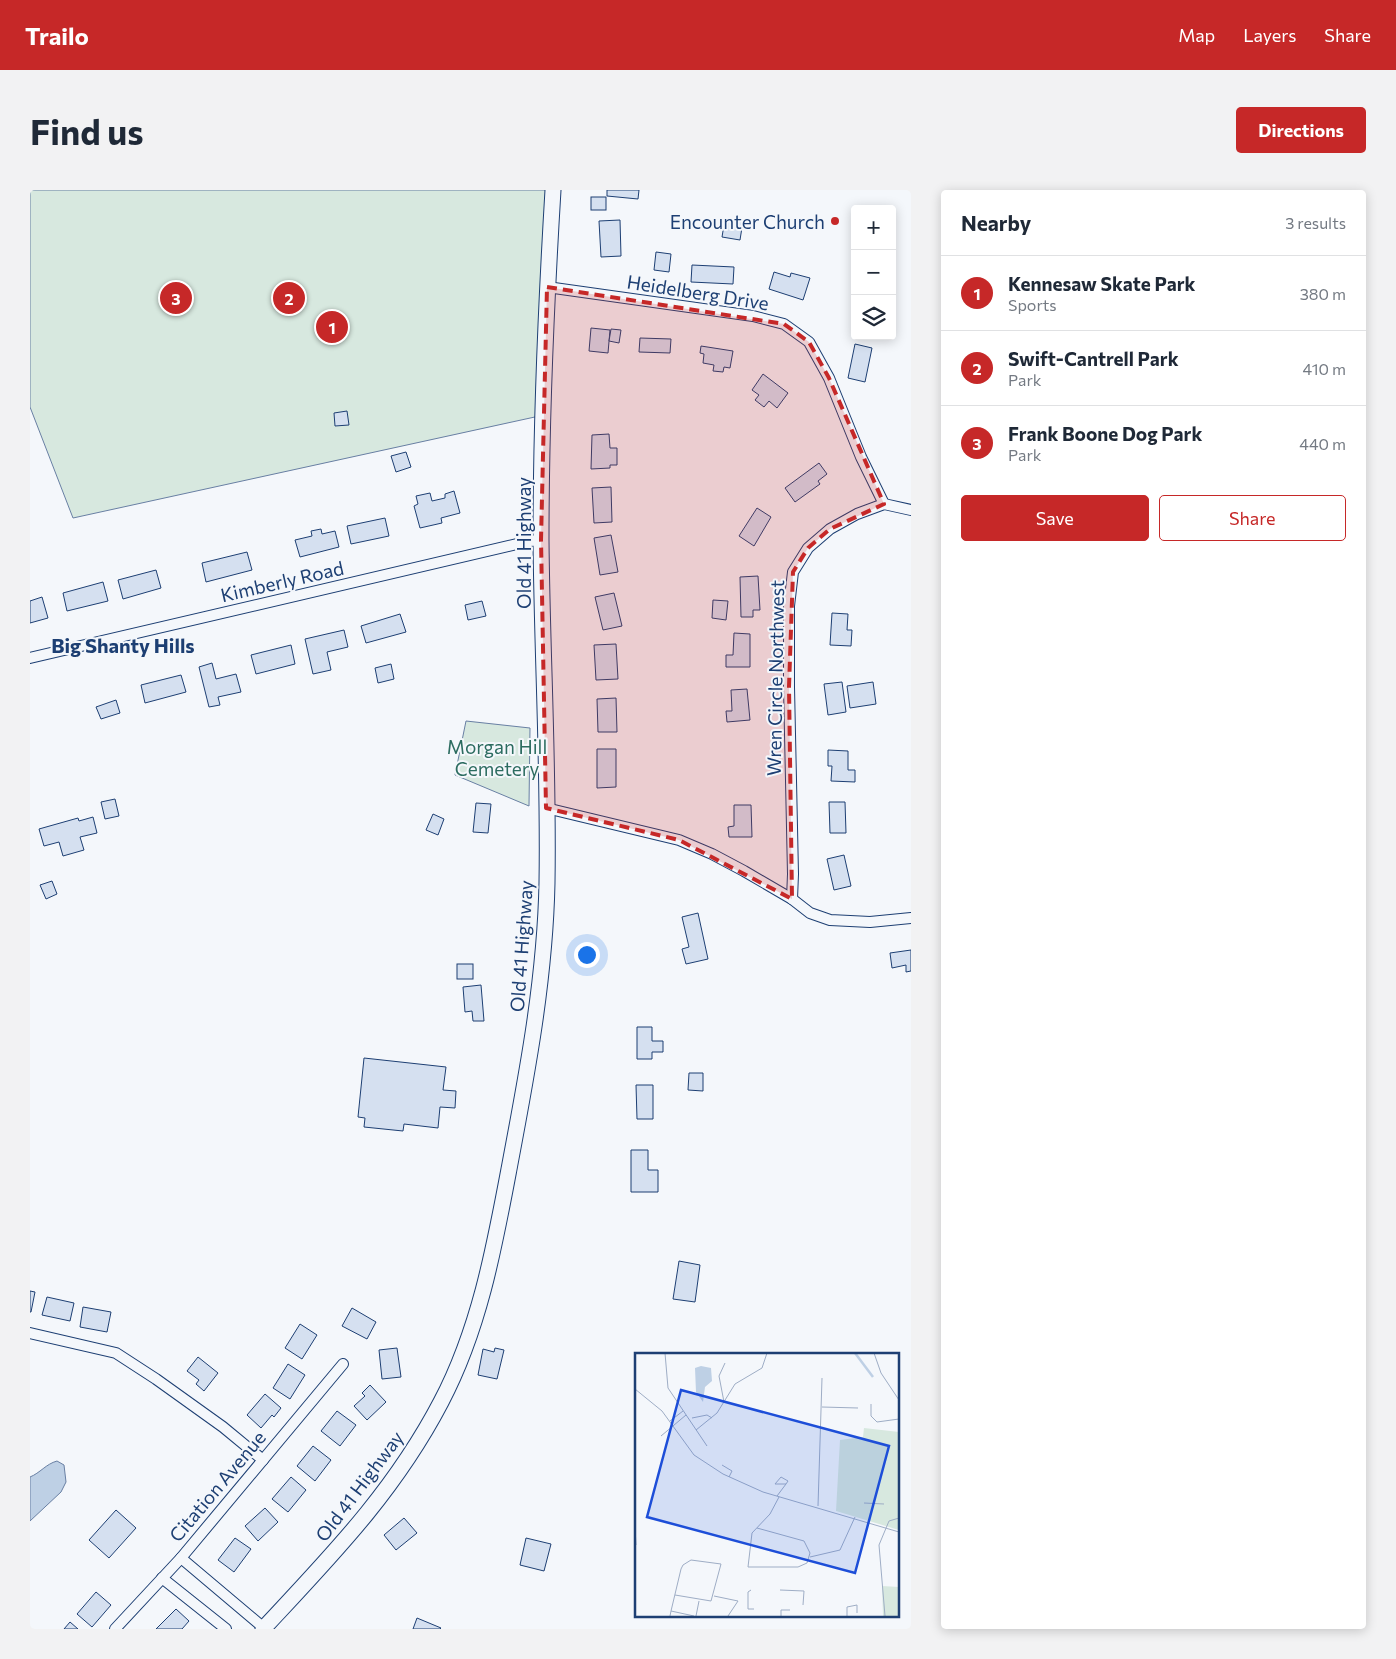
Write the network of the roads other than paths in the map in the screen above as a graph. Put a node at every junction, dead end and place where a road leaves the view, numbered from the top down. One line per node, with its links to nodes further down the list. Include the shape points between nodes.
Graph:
1 (553, 190): 2 (main road, Old 41 Highway)
2 (547, 287): 3 (street, Heidelberg Drive, via 753,316 784,324 809,342 829,378); 5 (main road, Old 41 Highway)
3 (884, 504): 4 (street); 8 (street, Wren Circle Northwest, via 830,529 808,548 793,572 789,606)
4 (911, 510)
5 (541, 540): 6 (street, Kimberly Road); 7 (main road, Old 41 Highway)
6 (30, 658)
7 (546, 808): 8 (street, via 678,840 712,854); 17 (main road, Old 41 Highway, via 546,893 538,1011 502,1214 469,1337 442,1400 403,1467 342,1544)
8 (792, 899): 9 (street, via 810,913 830,920 870,922)
9 (911, 918)
10 (30, 1333): 12 (street, via 116,1353 223,1427)
11 (343, 1364): 12 (street, Citation Avenue)
12 (262, 1460): 13 (street, Citation Avenue)
13 (180, 1558): 14 (street, Citation Avenue); 17 (street)
14 (162, 1578): 15 (street, Citation Avenue); 16 (street)
15 (115, 1629)
16 (226, 1629)
17 (264, 1629)

